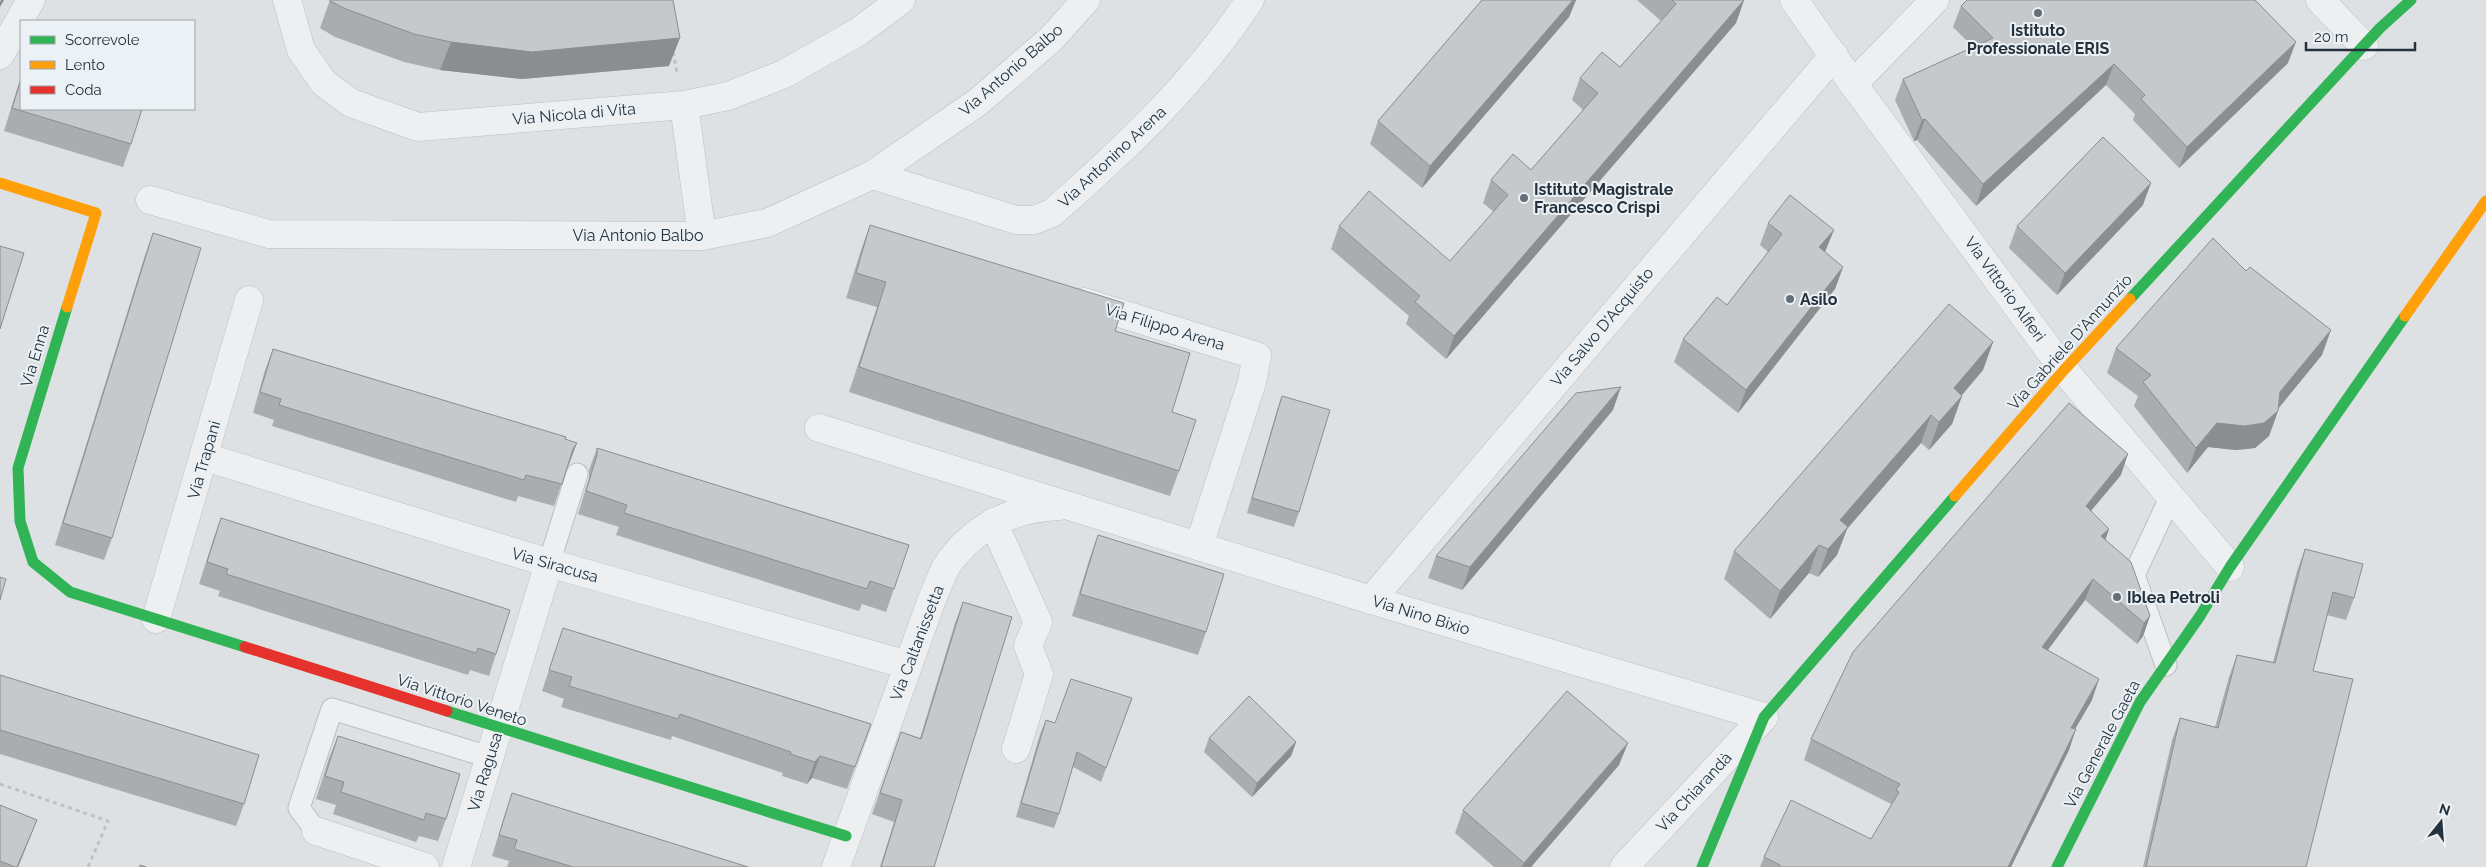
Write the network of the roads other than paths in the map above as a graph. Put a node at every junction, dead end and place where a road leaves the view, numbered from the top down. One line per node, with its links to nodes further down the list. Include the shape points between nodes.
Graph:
1 (31, 0): 11 (street)
2 (288, 0): 14 (street, Via Nicola di Vita, via 301,50 324,83 351,103 418,127)
3 (901, 0): 14 (street, Via Nicola di Vita, via 858,32 784,74 728,96)
4 (1086, 0): 15 (street, Via Antonio Balbo, via 1051,39 978,102)
5 (1250, 0): 15 (street, Via Antonino Arena, via 1225,37 1158,116 1052,213 1034,220 1016,220)
6 (1794, 0): 12 (street, Via Vittorio Alfieri)
7 (1935, 0): 13 (street)
8 (2320, 0): 10 (street)
9 (2411, 0): 10 (main road, Via Gabriele D'Annunzio)
10 (2364, 46): 22 (main road, Via Gabriele D'Annunzio)
11 (1, 51)
12 (1834, 55): 13 (street, Via Vittorio Alfieri); 33 (street, Via Salvo D'Acquisto)
13 (1853, 84): 22 (street, Via Vittorio Alfieri)
14 (684, 105): 19 (street)
15 (872, 175): 19 (street, Via Antonio Balbo, via 767,223)
16 (0, 183): 32 (main road, Via Enna, via 96,213 18,468 20,521 33,562)
17 (150, 200): 19 (street, Via Antonio Balbo, via 269,234)
18 (2486, 201): 31 (main road, Via Generale Gaeta)
19 (702, 236)
20 (1060, 295): 29 (street, Via Filippo Arena, via 1257,356 1252,382)
21 (249, 300): 24 (street, Via Trapani)
22 (2064, 370): 26 (street, Via Vittorio Alfieri); 37 (main road, Via Gabriele D'Annunzio)
23 (819, 428): 27 (street)
24 (205, 457): 30 (street, Via Siracusa); 34 (street, Via Trapani)
25 (577, 474): 30 (lane)
26 (2171, 496): 31 (street, Via Vittorio Alfieri); 36 (lane, via 2134,576)
27 (1080, 509): 28 (street, Via Caltanissetta, via 1039,507); 29 (street, Via Nino Bixio)
28 (994, 522): 35 (street, Via Caltanissetta, via 974,534 949,562); 39 (street, via 1038,622 1028,646 1039,674)
29 (1199, 546): 33 (street, Via Nino Bixio)
30 (549, 563): 35 (street, Via Siracusa); 38 (street, Via Ragusa)
31 (2230, 567): 36 (main road, Via Generale Gaeta)
32 (70, 592): 34 (main road, Via Vittorio Veneto)
33 (1371, 600): 37 (street, Via Nino Bixio)
34 (156, 619): 38 (main road, Via Vittorio Veneto)
35 (908, 665): 42 (street, Via Caltanissetta)
36 (2166, 665): 48 (main road, Via Generale Gaeta, via 2140,702)
37 (1764, 717): 46 (street, Via Chiarandà); 47 (main road, Via Gabriele D'Annunzio)
38 (498, 728): 40 (street, Via Ragusa); 42 (main road, Via Vittorio Veneto)
39 (1016, 749)
40 (490, 756): 41 (lane, via 332,708 299,808); 44 (street, Via Ragusa)
41 (316, 831): 43 (street)
42 (846, 836): 45 (street, Via Caltanissetta)
43 (425, 867)
44 (456, 867)
45 (836, 867)
46 (1624, 867)
47 (1702, 867)
48 (2057, 867)

